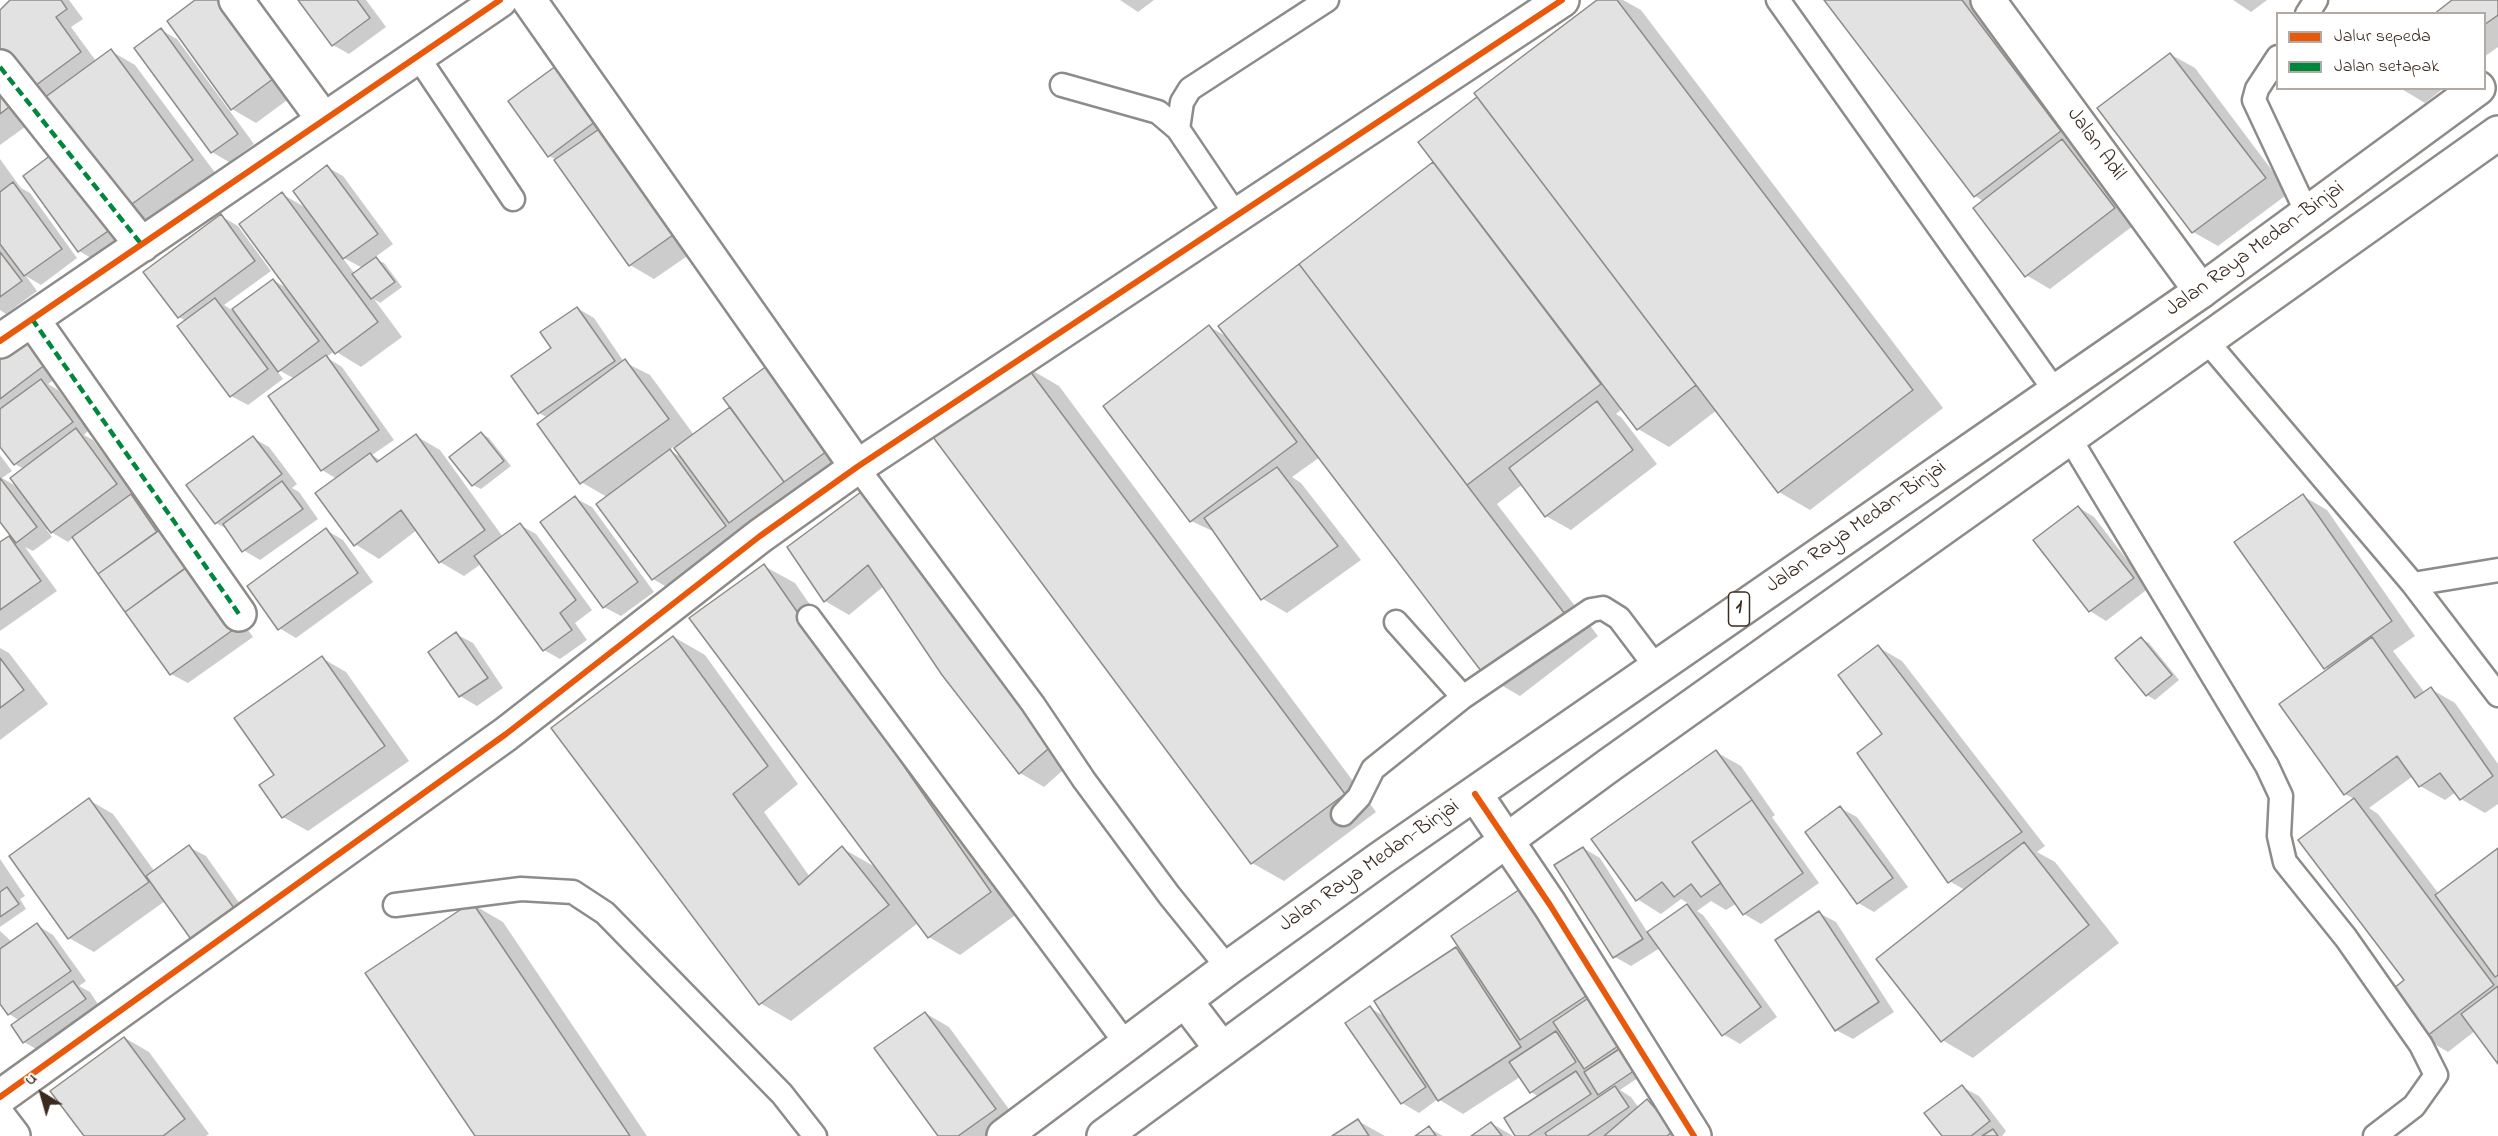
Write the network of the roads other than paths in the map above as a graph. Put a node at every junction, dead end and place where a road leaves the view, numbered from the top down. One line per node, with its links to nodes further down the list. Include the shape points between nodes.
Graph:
1 (236, 0): 13 (main road)
2 (500, 0): 8 (main road)
3 (529, 0): 26 (main road)
4 (1327, 0): 14 (lane, via 1190,90 1182,102)
5 (1562, 0): 18 (main road)
6 (1778, 0): 24 (lane)
7 (1988, 0): 20 (main road, Jalan Adil)
8 (417, 57): 13 (main road); 16 (lane)
9 (2276, 59): 17 (lane, via 2254,100)
10 (0, 67): 19 (main road)
11 (1062, 85): 14 (lane, via 1158,112)
12 (2475, 90): 17 (main road, Jalan Raya Medan-Binjai / 1)
13 (324, 120): 19 (main road)
14 (1178, 129): 18 (lane)
15 (2498, 133): 22 (main road, Jalan Raya Medan-Binjai)
16 (513, 199)
17 (2307, 213): 20 (main road, Jalan Raya Medan-Binjai / 1)
18 (1236, 215): 26 (main road)
19 (142, 245): 21 (main road)
20 (2201, 291): 24 (main road, Jalan Raya Medan-Binjai / 1)
21 (32, 319): 23 (main road); 29 (main road)
22 (2205, 339): 25 (main road, Jalan Raya Medan-Binjai); 28 (lane)
23 (0, 341)
24 (2055, 392): 32 (main road, Jalan Raya Medan-Binjai / 1)
25 (2069, 437): 37 (main road, Jalan Raya Medan-Binjai); 50 (lane, via 2267,766 2281,796 2279,836 2285,862 2346,938 2421,1045 2436,1075 2414,1106)
26 (857, 467): 39 (lane, via 1169,895); 43 (main road, via 760,536 506,734)
27 (2498, 570): 28 (lane)
28 (2413, 584): 33 (lane)
29 (239, 614)
30 (809, 617): 41 (lane)
31 (1396, 622): 34 (lane)
32 (1656, 666): 34 (lane, via 1619,618 1603,608 1591,610); 35 (main road, Jalan Raya Medan-Binjai / 1)
33 (2498, 696)
34 (1463, 697): 36 (lane, via 1373,769 1359,797)
35 (1475, 794): 37 (main road); 39 (main road, Jalan Raya Medan-Binjai / 1)
36 (1343, 814)
37 (1508, 840): 42 (main road, Jalan Raya Medan-Binjai); 49 (main road)
38 (395, 905): 46 (lane, via 520,889 573,892 605,913 782,1094)
39 (1228, 968): 40 (main road, Jalan Raya Medan-Binjai / 1)
40 (1186, 1002): 41 (main road, Jalan Raya Medan-Binjai / 1); 42 (main road)
41 (1127, 1046): 47 (main road, Jalan Raya Medan-Binjai / 1)
42 (1221, 1048): 48 (main road, Jalan Raya Medan-Binjai)
43 (0, 1097)
44 (0, 1119): 45 (main road)
45 (13, 1136)
46 (815, 1136)
47 (1004, 1136)
48 (1104, 1136)
49 (1694, 1136)
50 (2375, 1136)

